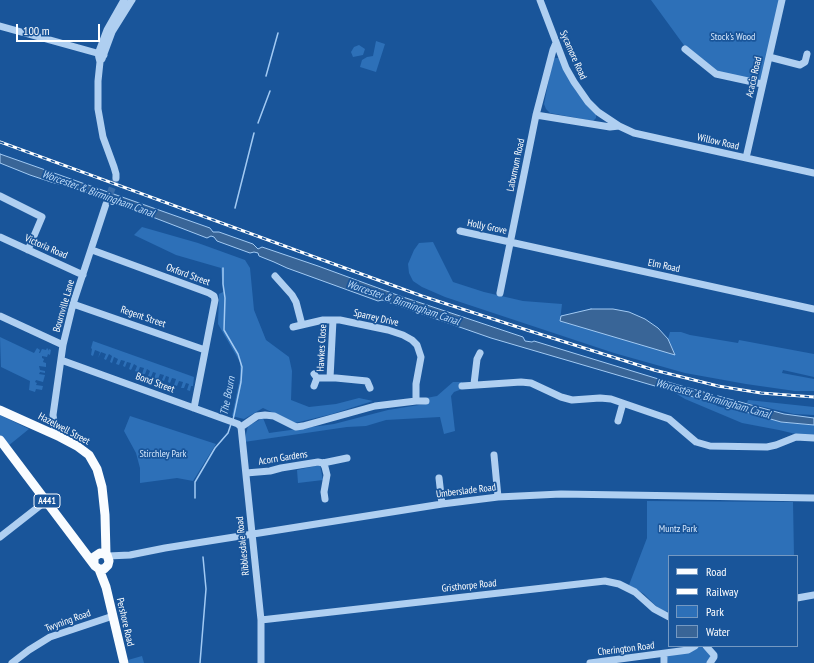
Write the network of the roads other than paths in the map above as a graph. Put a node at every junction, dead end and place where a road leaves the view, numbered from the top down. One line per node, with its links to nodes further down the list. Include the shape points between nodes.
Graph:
1 (132, 0): 4 (street)
2 (540, 0): 6 (street, Sycamore Road)
3 (782, 0): 10 (street, Acacia Road)
4 (124, 4): 8 (street)
5 (0, 26): 8 (street)
6 (556, 43): 12 (street, Sycamore Road, via 581,94); 13 (street, Laburnum Road)
7 (685, 49): 11 (street, via 716,74)
8 (101, 54): 17 (street, via 98,109 103,137)
9 (807, 54): 10 (street, via 805,62 800,65)
10 (769, 57): 11 (street, Acacia Road)
11 (762, 84): 15 (street, Acacia Road)
12 (598, 112): 14 (street, Willow Road)
13 (536, 115): 14 (street, Willow Road, via 610,127); 22 (street, Laburnum Road)
14 (619, 126): 15 (street, Willow Road, via 634,133)
15 (746, 158): 16 (street, Willow Road)
16 (814, 173)
17 (116, 178)
18 (0, 196): 23 (street, via 42,217)
19 (106, 204): 24 (street, Bournville Lane)
20 (460, 231): 22 (street, Holly Grove)
21 (0, 237): 23 (street, Victoria Road)
22 (510, 242): 27 (street, Laburnum Road); 29 (street, Elm Road)
23 (28, 250): 25 (street, Victoria Road)
24 (92, 250): 25 (street, Bournville Lane); 35 (street, Oxford Street, via 214,296)
25 (83, 275): 28 (street, Bournville Lane)
26 (275, 276): 32 (street, via 279,286 296,302)
27 (500, 293)
28 (74, 304): 34 (street, Bournville Lane); 35 (street, Regent Street)
29 (814, 309)
30 (0, 316): 34 (street)
31 (333, 320): 32 (street, Sparrey Drive); 38 (street, Hawkes Close); 43 (street, Sparrey Drive, via 403,334 418,345 421,357)
32 (302, 325): 33 (street, Sparrey Drive)
33 (293, 327)
34 (64, 345): 37 (street, Bournville Lane)
35 (206, 350): 46 (street, Oxford Street)
36 (476, 357): 40 (street)
37 (61, 360): 46 (street, Bond Street); 48 (street, Bournville Lane)
38 (330, 378): 39 (street, Hawkes Close); 41 (street, Hawkes Close, via 316,376)
39 (370, 381)
40 (474, 384): 42 (street); 45 (street, via 521,382 572,400 600,398)
41 (314, 386)
42 (462, 386)
43 (416, 401): 44 (street); 50 (street, via 374,406 296,427 274,416 265,415)
44 (426, 402)
45 (623, 403): 49 (street); 53 (street, via 669,419 696,442 710,446 767,447 796,437)
46 (194, 408): 50 (street, Bond Street)
47 (0, 410): 51 (main road, Hazelwell Street)
48 (53, 415): 51 (street, Bournville Lane, via 49,427); 52 (street, Bournville Lane)
49 (618, 423)
50 (239, 425): 58 (street, Ribblesdale Road)
51 (45, 430): 52 (main road, Hazelwell Street)
52 (59, 437): 67 (main road, Hazelwell Street, via 89,455 97,469 105,514)
53 (814, 438)
54 (0, 440): 63 (main road, A441)
55 (494, 455): 60 (street)
56 (347, 458): 57 (street, Acorn Gardens)
57 (323, 464): 58 (street, Acorn Gardens, via 318,462); 62 (street, via 327,475)
58 (246, 473): 65 (street, Ribblesdale Road)
59 (439, 478): 64 (street)
60 (498, 497): 61 (street, Umberslade Road, via 561,494); 64 (street, Umberslade Road)
61 (814, 498)
62 (325, 499)
63 (46, 501): 66 (street); 67 (main road, A441)
64 (442, 504): 65 (street, Umberslade Road)
65 (252, 534): 67 (street, Umberslade Road); 72 (street, Ribblesdale Road)
66 (0, 537)
67 (104, 562): 70 (main road, Pershore Road, via 106,587)
68 (814, 595): 69 (street)
69 (798, 598)
70 (113, 616): 76 (main road, Pershore Road); 77 (street, Twyning Road, via 50,637)
71 (668, 617): 72 (street, Gristhorpe Road, via 634,592 619,584 605,581)
72 (261, 620): 78 (street, Ribblesdale Road)
73 (693, 647): 75 (street, Cherington Road)
74 (707, 647): 81 (street, via 714,655)
75 (664, 654): 79 (street, Cherington Road); 80 (street, Cherington Road)
76 (121, 662)
77 (12, 663)
78 (261, 663)
79 (590, 663)
80 (664, 663)
81 (710, 663)

